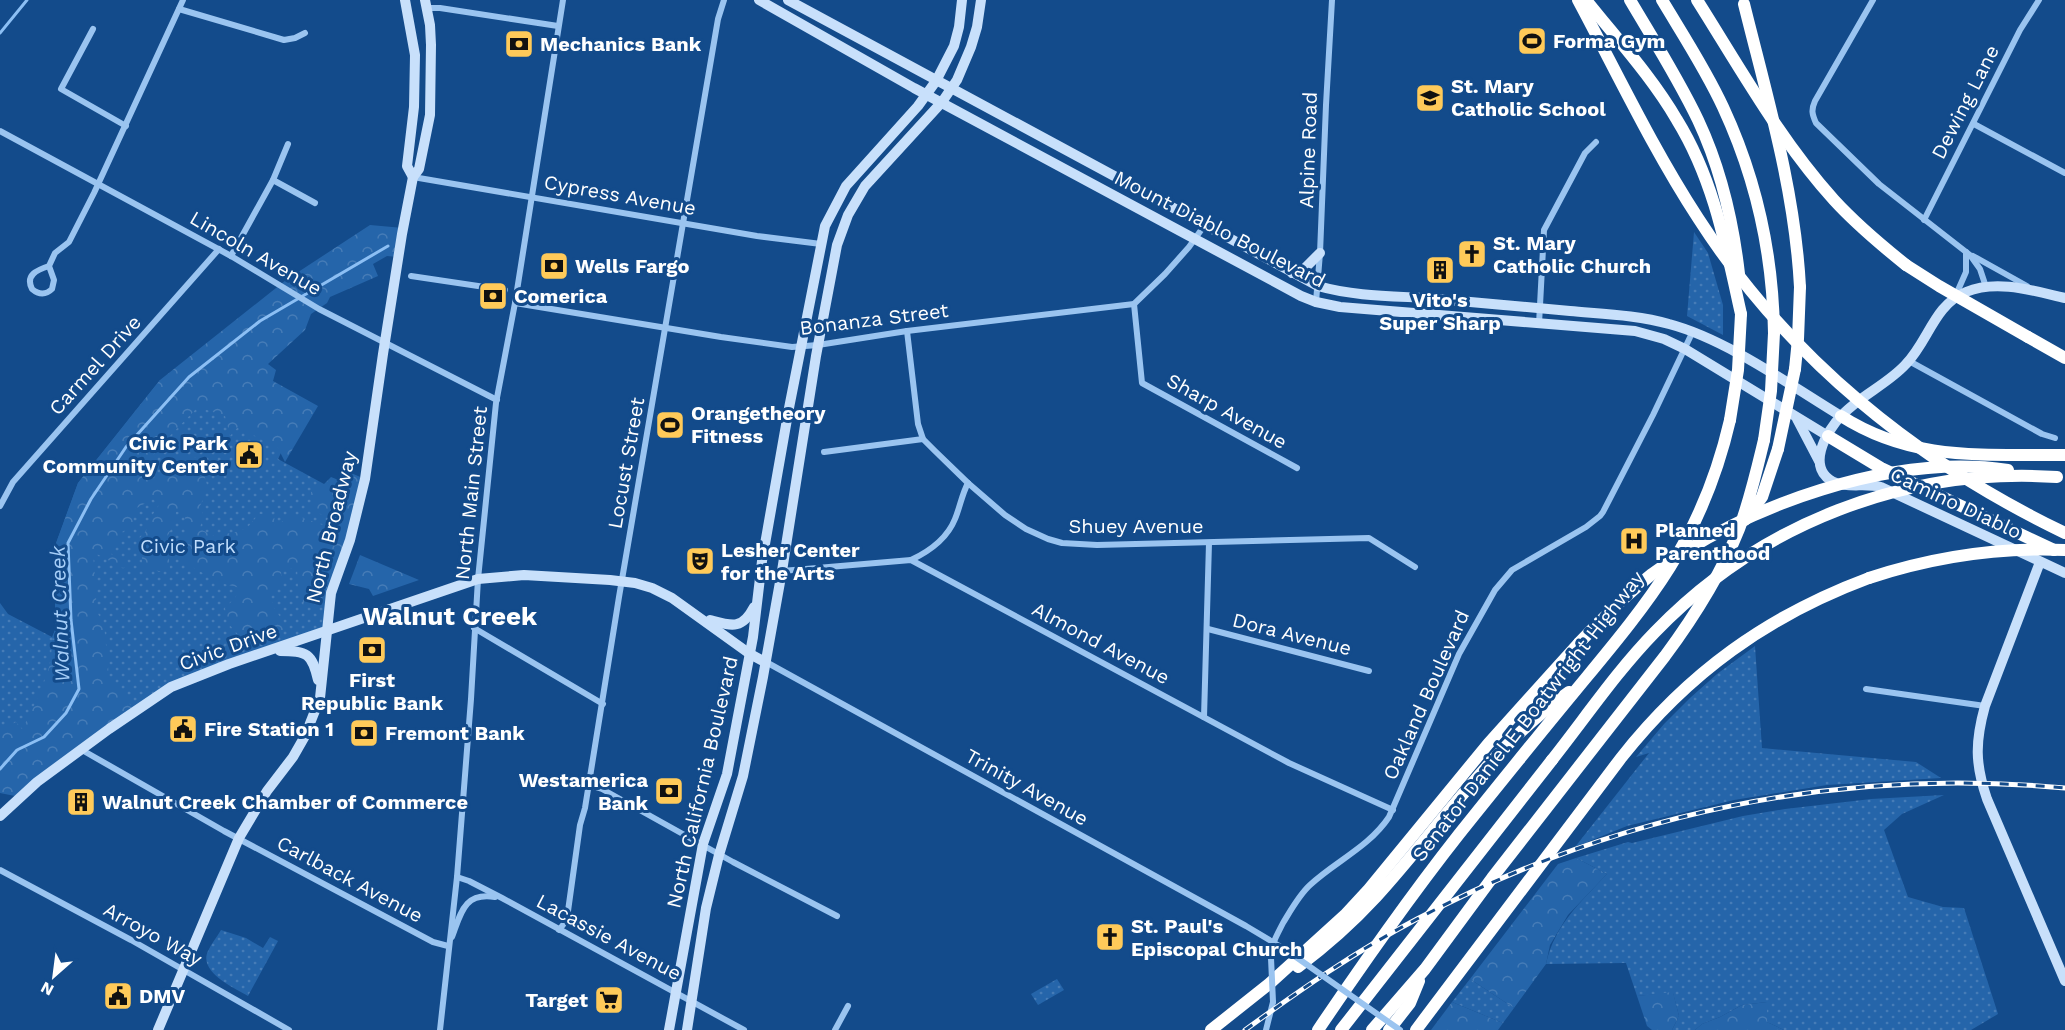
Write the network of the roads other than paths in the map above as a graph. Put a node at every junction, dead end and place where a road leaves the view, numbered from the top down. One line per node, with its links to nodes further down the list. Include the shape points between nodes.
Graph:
1 (183, 0): 19 (street)
2 (405, 0): 33 (main road, North Broadway, via 415,55 407,166)
3 (563, 0): 20 (street, North Main Street)
4 (724, 0): 39 (street, Locust Street)
5 (759, 0): 25 (main road, Mount Diablo Boulevard)
6 (788, 0): 23 (main road, Mount Diablo Boulevard)
7 (962, 0): 23 (main road, North California Boulevard, via 954,46)
8 (981, 0): 24 (main road, North California Boulevard, via 971,47)
9 (1332, 0): 45 (street, Alpine Road)
10 (1578, 0): 85 (highway, bridge, via 1688,203 1732,267 1782,326 1850,394 1927,454 1992,496)
11 (1586, 0): 60 (highway, via 1665,101 1689,140 1720,220)
12 (1630, 0): 60 (highway, Senator Daniel E Boatwright Highway, via 1681,86 1713,157 1733,233)
13 (1662, 0): 84 (highway, bridge, via 1731,124 1756,198 1768,254 1774,333 1771,390 1764,440)
14 (1696, 0): 69 (highway, bridge, via 1778,128 1849,216 1939,286)
15 (1873, 0): 38 (street, via 1815,101 1812,115 1879,184)
16 (2039, 0): 27 (street, Dewing Lane)
17 (1744, 2): 84 (highway, bridge, via 1788,184 1800,287 1795,369 1778,449 1762,497)
18 (427, 4): 20 (street); 33 (main road, North Broadway, via 432,66 430,115 419,169)
19 (179, 9): 22 (street, via 284,40); 28 (street)
20 (558, 26): 36 (street, North Main Street)
21 (93, 29): 28 (street, via 61,89)
22 (305, 33)
23 (936, 81): 24 (main road, Mount Diablo Boulevard); 25 (main road, North California Boulevard)
24 (952, 89): 26 (main road, North California Boulevard); 40 (main road, Mount Diablo Boulevard)
25 (927, 94): 26 (main road, Mount Diablo Boulevard); 42 (main road, North California Boulevard, via 846,186 832,209)
26 (942, 102): 41 (main road, Mount Diablo Boulevard); 66 (main road, North California Boulevard, via 865,186 848,215 837,245)
27 (1974, 124): 32 (street); 38 (street, Dewing Lane)
28 (126, 126): 35 (street)
29 (0, 131): 35 (street, Lincoln Avenue)
30 (1596, 142): 59 (street, via 1585,153 1544,230)
31 (288, 144): 34 (street)
32 (2065, 173)
33 (413, 177): 36 (street, Cypress Avenue); 65 (main road, North Broadway)
34 (273, 180): 37 (street); 46 (street)
35 (99, 184): 43 (street, Lincoln Avenue); 47 (street, via 69,242 55,253)
36 (532, 197): 39 (street, Cypress Avenue); 57 (street, North Main Street)
37 (315, 203)
38 (1924, 220): 44 (street)
39 (684, 223): 42 (street, Cypress Avenue); 62 (street, Locust Street)
40 (1204, 226): 41 (street); 48 (main road, Mount Diablo Boulevard)
41 (1195, 238): 56 (main road, Mount Diablo Boulevard); 58 (street)
42 (821, 244): 67 (main road, North California Boulevard)
43 (219, 249): 46 (street, Lincoln Avenue); 83 (street, Carmel Drive, via 13,482)
44 (1966, 252): 51 (street, via 1980,269); 53 (street); 54 (street, via 1966,272)
45 (1320, 253): 48 (main road, via 1302,271); 50 (street, Alpine Road)
46 (231, 256): 65 (street, Lincoln Avenue)
47 (49, 266): 47 (street, via 31,276 30,285 41,294 54,285)
48 (1292, 273): 50 (main road, Mount Diablo Boulevard)
49 (411, 276): 52 (street)
50 (1318, 286): 56 (street, Alpine Road); 59 (main road, Mount Diablo Boulevard, via 1372,296)
51 (1986, 287): 53 (main road); 54 (main road)
52 (505, 290)
53 (2038, 292): 55 (main road)
54 (1954, 298): 70 (main road, via 1940,311)
55 (2065, 298)
56 (1316, 302): 61 (main road, Mount Diablo Boulevard)
57 (515, 303): 62 (street, Bonanza Street); 71 (street, North Main Street)
58 (1134, 304): 63 (street, Bonanza Street); 80 (street, Sharp Avenue, via 1142,383)
59 (1540, 308): 61 (street); 64 (main road, Mount Diablo Boulevard, via 1668,323)
60 (1741, 314): 105 (highway, Senator Daniel E Boatwright Highway, bridge, via 1730,420 1705,499 1670,569)
61 (1539, 324): 68 (main road, Mount Diablo Boulevard, via 1635,331)
62 (666, 329): 67 (street, Bonanza Street); 95 (street, Locust Street)
63 (907, 331): 66 (street, Bonanza Street); 76 (street)
64 (1693, 331): 68 (street, Oakland Boulevard); 73 (main road, Mount Diablo Boulevard, via 1736,352)
65 (385, 344): 71 (street, Lincoln Avenue); 100 (main road, North Broadway, via 365,479 350,540 331,592)
66 (818, 345): 67 (street, Bonanza Street); 92 (main road, North California Boulevard)
67 (802, 347): 96 (main road, North California Boulevard)
68 (1685, 349): 72 (main road, Mount Diablo Boulevard); 113 (street, Oakland Boulevard, via 1600,516 1512,570 1495,590 1459,654)
69 (2065, 358)
70 (1909, 361): 73 (main road); 75 (street)
71 (497, 400): 94 (street, North Main Street)
72 (1795, 416): 74 (main road, Mount Diablo Boulevard); 79 (main road, Camino Diablo)
73 (1841, 416): 74 (main road); 78 (highway, via 1884,439 1929,451)
74 (1828, 436): 79 (main road); 88 (highway, via 1881,468)
75 (2055, 438)
76 (923, 439): 77 (street); 82 (street, Shuey Avenue)
77 (824, 452)
78 (2065, 455)
79 (1819, 462): 90 (main road, Camino Diablo, via 1821,470 1834,482 1881,486)
80 (1297, 468)
81 (2061, 478): 130 (highway, bridge, via 1991,468 1923,470 1864,479 1763,510 1687,551 1608,613 1465,772 1345,915); 142 (highway, bridge, via 1980,477 1866,499 1776,538 1726,570 1668,619 1629,662)
82 (968, 483): 86 (street, Shuey Avenue, via 1005,515 1048,540 1097,545); 89 (street, via 955,519 939,543)
83 (0, 506)
84 (1739, 528): 125 (highway, via 1677,640)
85 (2065, 533)
86 (1209, 543): 91 (street, Shuey Avenue, via 1369,538); 99 (street)
87 (2065, 550): 146 (highway, bridge, via 2016,549 1963,555 1869,578 1812,601 1715,662 1645,728)
88 (2065, 556)
89 (911, 560): 92 (street); 110 (street, Almond Avenue)
90 (2040, 562): 93 (main road, Camino Diablo); 109 (main road)
91 (1414, 567)
92 (782, 571): 103 (main road, North California Boulevard)
93 (2065, 573)
94 (478, 579): 95 (main road, Civic Drive, via 524,575); 98 (street, North Main Street); 100 (main road, Civic Drive)
95 (622, 581): 97 (main road, Civic Drive, via 652,588); 108 (street, Locust Street)
96 (757, 601): 97 (main road, via 740,624); 102 (main road, North California Boulevard)
97 (700, 617): 102 (main road, Civic Drive)
98 (474, 628): 108 (street); 119 (street, North Main Street)
99 (1208, 630): 104 (street, Dora Avenue); 110 (street)
100 (327, 631): 101 (main road, Civic Drive); 107 (main road, North Broadway)
101 (268, 651): 107 (main road, via 307,654 315,665); 111 (main road, Civic Drive, via 171,687)
102 (750, 654): 103 (main road, Civic Drive); 116 (main road, North California Boulevard, via 727,774)
103 (765, 662): 117 (main road, North California Boulevard, via 743,776); 123 (street, Trinity Avenue)
104 (1369, 671)
105 (1582, 682): 130 (highway, via 1529,725 1460,798 1377,896 1327,945); 141 (highway, Senator Daniel E Boatwright Highway, via 1427,874)
106 (1866, 689): 109 (street)
107 (321, 694): 115 (main road, North Broadway, via 305,736)
108 (603, 704): 112 (street, Locust Street)
109 (1985, 706): 127 (main road, via 1977,742 1981,782)
110 (1204, 717): 113 (street, Almond Avenue, via 1299,768)
111 (82, 750): 114 (main road, Civic Drive, via 37,782); 115 (street, Carlback Avenue)
112 (589, 784): 116 (street); 122 (street, Locust Street, via 566,918)
113 (1393, 810): 123 (street, Oakland Boulevard, via 1374,836 1306,889)
114 (0, 816)
115 (239, 838): 124 (street, Carlback Avenue, via 425,938); 126 (main road, North Broadway)
116 (703, 844): 117 (street); 128 (main road, North California Boulevard)
117 (719, 855): 121 (street); 129 (main road, North California Boulevard, via 706,908)
118 (0, 870): 126 (street, Arroyo Way)
119 (457, 877): 120 (street, Lacassie Avenue); 124 (street, North Main Street)
120 (502, 898): 122 (street, Lacassie Avenue); 124 (street, via 480,896 470,900)
121 (837, 916)
122 (559, 930): 128 (street, Lacassie Avenue)
123 (1273, 941): 140 (street, Oakland Boulevard, bridge, via 1273,1002); 145 (street, Trinity Avenue, bridge)
124 (448, 946): 134 (street, North Main Street)
125 (1425, 969): 143 (highway); 144 (highway, via 1410,1004)
126 (184, 970): 132 (main road, North Broadway); 133 (street, Arroyo Way)
127 (2065, 981)
128 (676, 992): 129 (street, Lacassie Avenue); 135 (main road, North California Boulevard)
129 (692, 1001): 136 (main road, North California Boulevard); 137 (street, Lacassie Avenue)
130 (1249, 1001): 139 (highway)
131 (848, 1006): 138 (street)
132 (158, 1030)
133 (289, 1030)
134 (440, 1030)
135 (669, 1030)
136 (687, 1030)
137 (744, 1030)
138 (835, 1030)
139 (1211, 1030)
140 (1266, 1030)
141 (1318, 1030)
142 (1341, 1030)
143 (1372, 1030)
144 (1389, 1030)
145 (1400, 1030)
146 (1416, 1030)

